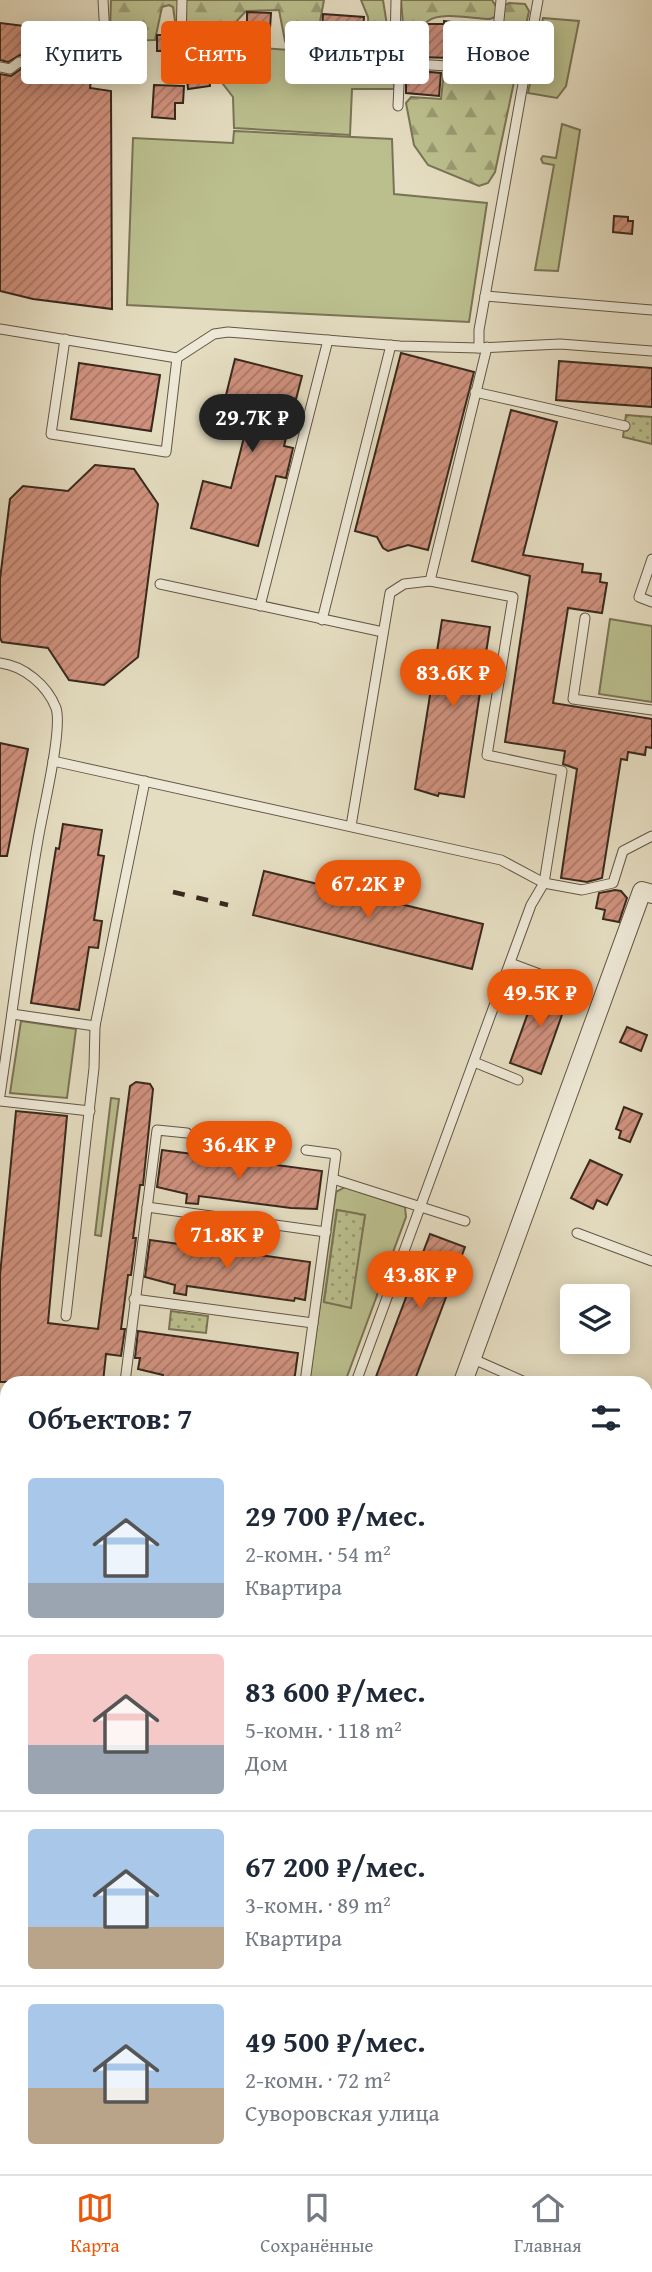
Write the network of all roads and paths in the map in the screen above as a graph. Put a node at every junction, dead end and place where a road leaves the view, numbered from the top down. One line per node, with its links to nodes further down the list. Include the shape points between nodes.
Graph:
1 (103, 0): 9 (lane, via 105,36 98,74 19,62 10,69)
2 (182, 0): 6 (lane)
3 (396, 0): 7 (lane)
4 (501, 0): 8 (lane, via 494,69)
5 (538, 0): 12 (lane)
6 (182, 21)
7 (396, 21)
8 (429, 65)
9 (0, 68)
10 (399, 84): 11 (lane)
11 (398, 106)
12 (485, 296): 13 (lane); 18 (lane)
13 (652, 310)
14 (0, 329): 15 (lane)
15 (65, 339): 20 (lane); 20 (lane, via 51,434 166,452)
16 (328, 340): 17 (lane); 20 (lane, via 228,332 214,334); 27 (lane)
17 (391, 345): 18 (lane); 29 (lane)
18 (483, 347): 19 (lane, via 560,344); 21 (lane)
19 (652, 351)
20 (177, 358)
21 (475, 392): 22 (lane); 24 (lane)
22 (625, 426)
23 (652, 559): 26 (lane, via 639,597)
24 (430, 581): 30 (lane, via 404,584 390,593); 37 (lane, via 513,597 487,755 562,771)
25 (160, 584): 27 (lane)
26 (652, 602)
27 (260, 606): 29 (lane)
28 (585, 618): 32 (lane, via 573,699)
29 (322, 620): 30 (lane)
30 (383, 632): 35 (lane)
31 (0, 663): 33 (lane, via 24,671 49,695 57,711)
32 (652, 710)
33 (53, 761): 34 (lane); 41 (lane)
34 (145, 781): 35 (lane); 42 (lane)
35 (351, 826): 37 (lane, via 501,860)
36 (652, 836): 37 (lane, via 623,851 616,878 608,885 582,890)
37 (544, 883): 39 (lane)
38 (652, 894): 60 (street, via 642,891)
39 (510, 963): 40 (lane); 43 (lane)
40 (566, 984)
41 (12, 1014): 42 (lane); 45 (lane)
42 (95, 1026): 47 (lane)
43 (474, 1062): 44 (lane); 51 (lane)
44 (518, 1080)
45 (0, 1095)
46 (0, 1101): 47 (lane)
47 (90, 1111): 58 (lane)
48 (187, 1133): 52 (lane, via 157,1130)
49 (306, 1150): 50 (lane, via 336,1154)
50 (333, 1179): 51 (lane); 54 (lane)
51 (421, 1206): 53 (lane); 63 (lane)
52 (146, 1207): 54 (lane); 57 (lane)
53 (465, 1221)
54 (326, 1232): 59 (lane)
55 (577, 1233): 56 (lane)
56 (652, 1261)
57 (134, 1299): 59 (lane); 61 (lane)
58 (66, 1316)
59 (313, 1323): 62 (lane)
60 (471, 1358): 64 (street); 65 (lane)
61 (126, 1376)
62 (306, 1376)
63 (358, 1376)
64 (465, 1376)
65 (512, 1376)

